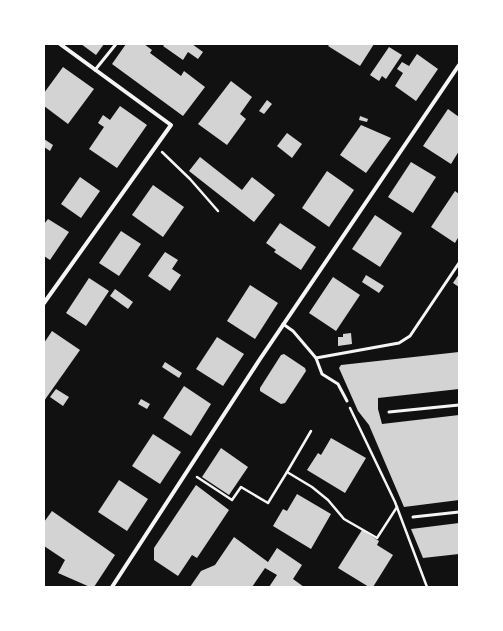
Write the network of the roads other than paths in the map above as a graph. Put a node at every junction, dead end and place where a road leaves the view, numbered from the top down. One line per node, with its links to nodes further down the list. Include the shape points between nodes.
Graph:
1 (60, 44): 4 (street)
2 (116, 44): 4 (lane)
3 (459, 65): 7 (street)
4 (95, 70): 6 (street, via 171,125)
5 (459, 263): 8 (lane, via 405,340)
6 (44, 303)
7 (283, 324): 8 (lane, via 293,331); 14 (street)
8 (316, 358): 9 (lane, via 322,374 338,384)
9 (347, 401)
10 (459, 405): 11 (lane)
11 (389, 412)
12 (459, 512): 13 (lane)
13 (413, 517)
14 (112, 587)

